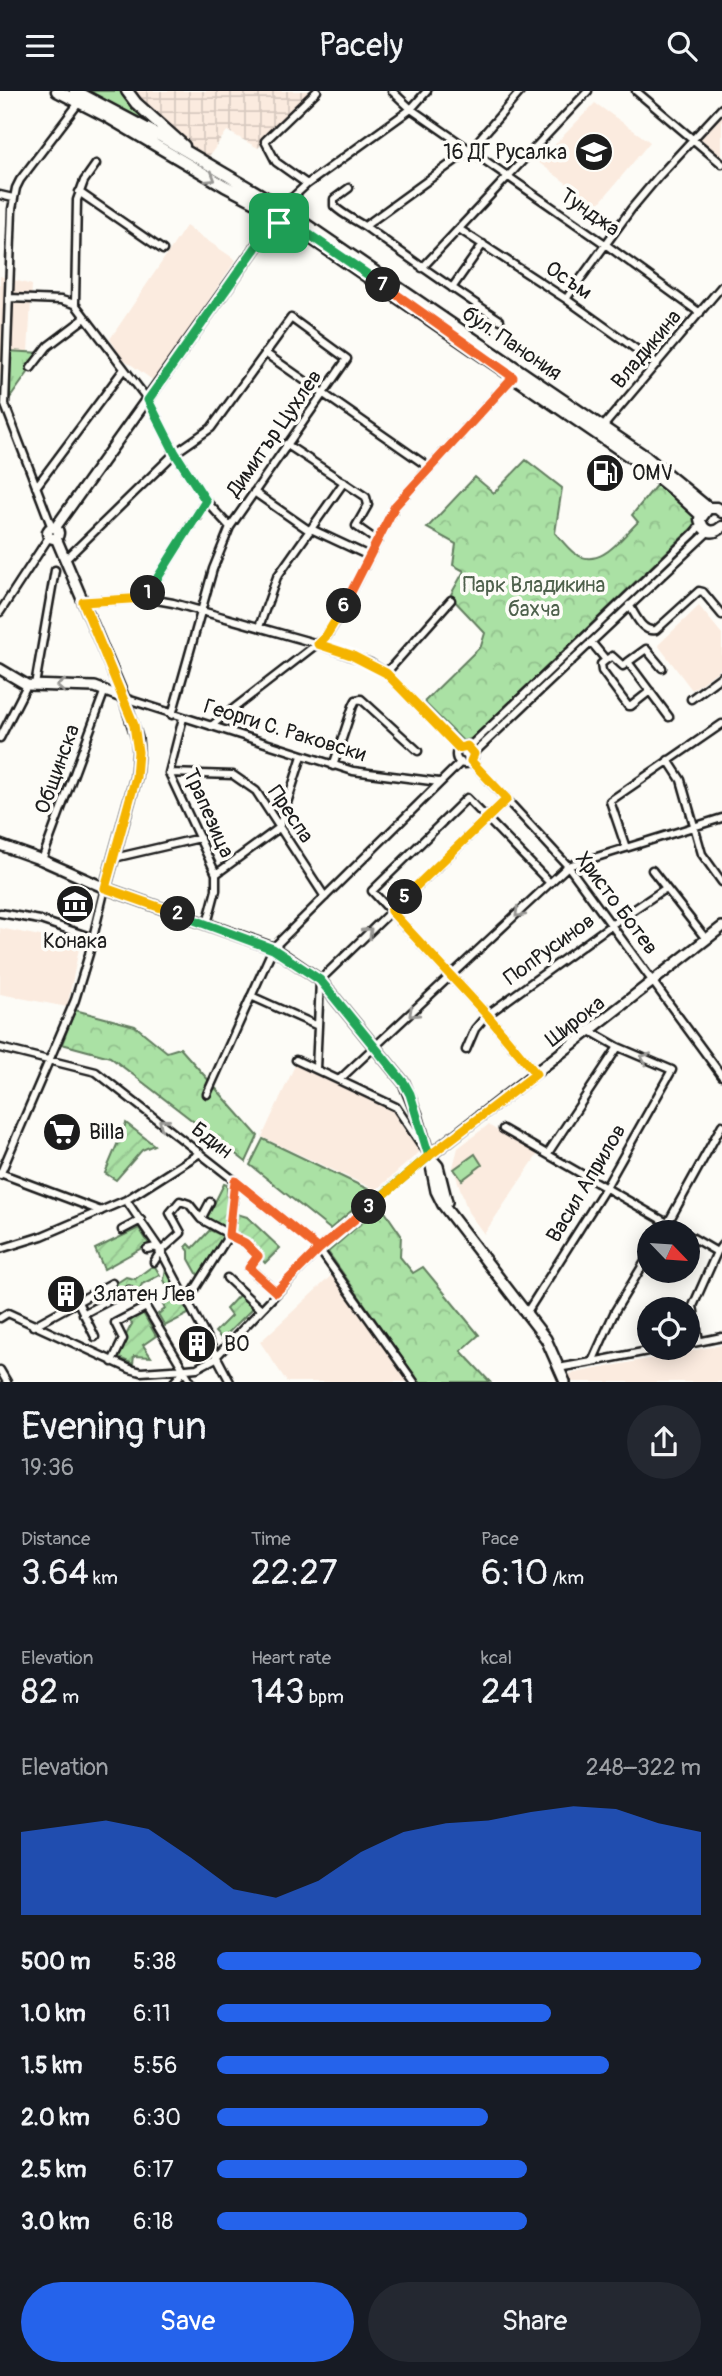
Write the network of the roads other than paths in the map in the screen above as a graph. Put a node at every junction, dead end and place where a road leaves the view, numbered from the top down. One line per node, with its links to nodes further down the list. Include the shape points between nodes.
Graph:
1 (127, 91): 15 (main road)
2 (317, 91): 19 (street, via 265,141 276,162)
3 (392, 91): 12 (street, Тунджа)
4 (427, 91): 12 (street)
5 (522, 91): 14 (street)
6 (589, 91): 18 (street)
7 (636, 91): 10 (street)
8 (652, 91): 10 (street)
9 (75, 94): 15 (main road, бул. Панония); 23 (street); 24 (main road, бул. Панония, one-way to 24, via 225,186)
10 (645, 99): 13 (street)
11 (722, 108): 13 (street)
12 (411, 109): 14 (street, Тунджа); 19 (street)
13 (693, 139): 17 (street); 28 (street)
14 (471, 149): 18 (street, Тунджа); 25 (street)
15 (195, 156): 24 (main road, бул. Панония)
16 (96, 163): 21 (street)
17 (722, 165)
18 (508, 177): 26 (street); 28 (street, Тунджа)
19 (307, 184): 24 (street)
20 (349, 187): 25 (street, via 334,199 334,206)
21 (79, 192): 29 (street); 35 (street)
22 (0, 195): 23 (street)
23 (13, 198): 33 (street)
24 (283, 210): 44 (main road, бул. Панония); 46 (street); 48 (main road, бул. Панония)
25 (365, 226): 30 (street)
26 (459, 229): 27 (street, Осъм); 30 (street)
27 (483, 244): 32 (street); 34 (street, Осъм)
28 (605, 244): 34 (street); 36 (street, Тунджа)
29 (163, 250)
30 (422, 268): 32 (street)
31 (722, 286): 36 (street, Владикина)
32 (452, 288): 38 (street)
33 (9, 298): 35 (street); 43 (street)
34 (566, 299): 40 (street, Осъм)
35 (72, 302): 37 (street)
36 (700, 313): 40 (street, Владикина)
37 (85, 318): 41 (street, via 48,346); 42 (street)
38 (500, 320)
39 (265, 353): 45 (street); 45 (street, Димитър Цухлев, via 290,318 347,359); 50 (street, via 211,428)
40 (657, 364): 48 (street, Владикина)
41 (30, 368)
42 (124, 369): 46 (street); 53 (street)
43 (3, 375): 47 (street)
44 (513, 377): 48 (main road, бул. Панония); 51 (street)
45 (322, 394): 49 (street, Димитър Цухлев); 51 (street)
46 (148, 400): 50 (street); 59 (street)
47 (2, 407): 53 (street)
48 (600, 430): 56 (main road, бул. Панония, via 654,463)
49 (286, 445): 52 (street); 54 (street, Димитър Цухлев)
50 (175, 453): 55 (street); 62 (street)
51 (430, 468): 60 (street, via 395,506)
52 (344, 482): 58 (street); 60 (street, via 366,497 368,505 356,526)
53 (36, 488): 59 (street)
54 (254, 492): 57 (street, Димитър Цухлев); 58 (street)
55 (206, 501): 57 (street); 64 (street)
56 (714, 520): 67 (street); 92 (street, via 694,533)
57 (230, 527): 68 (street, Димитър Цухлев)
58 (310, 530): 61 (street); 71 (street, via 277,577)
59 (53, 533): 62 (street); 69 (street)
60 (376, 540): 61 (street)
61 (369, 556): 73 (street, via 340,614)
62 (66, 559): 66 (street)
63 (55, 570): 80 (street)
64 (145, 598): 66 (street); 68 (street)
65 (451, 600): 78 (street)
66 (83, 602): 83 (street)
67 (629, 605): 70 (street, via 650,631 699,591); 72 (street)
68 (203, 611): 71 (street); 85 (street)
69 (0, 612)
70 (722, 615)
71 (259, 627): 73 (street)
72 (591, 642): 74 (street); 92 (street)
73 (318, 644): 78 (street); 89 (street)
74 (606, 660): 75 (street, via 612,656 623,666); 82 (street, via 602,671 628,706)
75 (628, 662): 76 (street, via 646,649); 82 (street)
76 (662, 668)
77 (0, 669): 80 (street)
78 (386, 673): 91 (street)
79 (722, 676): 84 (street)
80 (31, 685): 81 (street, one-way to 80); 90 (street)
81 (105, 690): 83 (street); 110 (street, Общинска)
82 (650, 691): 87 (street)
83 (124, 698): 85 (street, Георги С. Раковски); 109 (street, via 137,738 138,765)
84 (691, 699)
85 (172, 715): 86 (street, Георги С. Раковски)
86 (183, 717): 89 (street, Георги С. Раковски); 99 (street, Трапезица)
87 (668, 717)
88 (722, 724): 95 (street)
89 (211, 726): 94 (street, Георги С. Раковски)
90 (0, 738)
91 (459, 748): 92 (street); 97 (street)
92 (471, 750): 96 (street)
93 (418, 751): 98 (street, via 366,702 356,700)
94 (302, 756): 98 (street, Георги С. Раковски); 104 (street)
95 (668, 760): 105 (street, via 681,780); 108 (street, via 610,801)
96 (471, 761): 97 (street); 101 (street, Христо Ботев)
97 (461, 762): 100 (street)
98 (333, 765): 100 (street, Георги С. Раковски)
99 (169, 773): 104 (street, Преспа, via 233,775 256,790); 106 (street, Трапезица)
100 (439, 782): 118 (street)
101 (507, 799): 102 (street); 111 (street, Христо Ботев)
102 (487, 818): 115 (street); 119 (street); 119 (street, via 467,798 372,891)
103 (722, 818): 105 (street)
104 (279, 828): 113 (street); 118 (street, Преспа)
105 (693, 828): 108 (street); 114 (street, via 702,854)
106 (200, 838): 109 (street); 113 (street, Трапезица)
107 (0, 845): 110 (street)
108 (626, 848): 111 (street)
109 (114, 858): 116 (street)
110 (42, 860): 116 (street)
111 (568, 866): 115 (street); 122 (street, Христо Ботев)
112 (652, 870): 117 (street)
113 (216, 874): 121 (street, Трапезица)
114 (722, 882)
115 (550, 883): 127 (street, one-way to 127)
116 (105, 888): 121 (street); 124 (street)
117 (666, 888): 122 (street, ПопРусинов); 125 (street)
118 (325, 897): 126 (street)
119 (391, 911): 127 (street); 128 (street, one-way to 119)
120 (0, 913): 124 (street, via 40,920)
121 (207, 924): 126 (street)
122 (611, 925): 129 (street, Христо Ботев); 131 (street, ПопРусинов)
123 (722, 927): 125 (street, Широка)
124 (93, 938): 139 (street)
125 (706, 939): 129 (street, Широка)
126 (273, 949): 128 (street); 130 (street)
127 (451, 977): 131 (street); 136 (street, one-way to 136)
128 (320, 980): 132 (street); 136 (street)
129 (654, 981): 133 (street, Широка); 142 (street, Христо Ботев)
130 (251, 996): 132 (street); 144 (street)
131 (487, 1015): 137 (street, ПопРусинов); 141 (street)
132 (318, 1026): 140 (street)
133 (590, 1031): 134 (street); 141 (street, Широка)
134 (618, 1047): 148 (street); 152 (street, Васил Априлов, one-way to 134, via 672,1070)
135 (0, 1048): 139 (street, Бдин)
136 (375, 1048): 143 (street); 149 (street, via 410,1094)
137 (466, 1050)
138 (296, 1060): 140 (street)
139 (50, 1061): 147 (street, Бдин, one-way to 139, via 104,1076); 150 (street)
140 (316, 1069): 143 (street)
141 (536, 1074): 149 (street, Широка)
142 (722, 1076)
143 (339, 1080): 149 (street, via 396,1107)
144 (207, 1094)
145 (722, 1125): 159 (street)
146 (503, 1129): 148 (street)
147 (200, 1153): 151 (street, Бдин); 153 (street)
148 (548, 1153): 152 (street)
149 (429, 1156): 166 (street); 179 (street, via 436,1191 455,1222)
150 (0, 1174): 155 (street)
151 (235, 1181): 161 (street); 166 (street, Бдин)
152 (605, 1186): 158 (street); 179 (street, Васил Априлов)
153 (126, 1200): 155 (street); 157 (street)
154 (210, 1202): 156 (street)
155 (101, 1211): 164 (street)
156 (201, 1219): 161 (street); 167 (street, via 189,1204 180,1201 170,1213 181,1233)
157 (141, 1220): 160 (street); 167 (street)
158 (664, 1220)
159 (671, 1220)
160 (122, 1230)
161 (229, 1235): 174 (street, via 258,1256 249,1268); 177 (street)
162 (700, 1242): 168 (street)
163 (722, 1245): 168 (street)
164 (0, 1249)
165 (146, 1249): 167 (street)
166 (319, 1249): 174 (street); 197 (street, Бдин)
167 (161, 1251): 169 (street); 177 (street)
168 (717, 1252): 175 (street)
169 (155, 1262)
170 (637, 1275): 189 (street)
171 (227, 1278): 178 (street)
172 (112, 1283): 176 (street)
173 (129, 1290): 180 (street)
174 (276, 1292): 178 (street)
175 (697, 1297)
176 (78, 1302): 180 (street); 182 (street)
177 (187, 1302): 187 (street)
178 (260, 1309): 187 (street)
179 (527, 1312): 190 (street, via 546,1339)
180 (83, 1314): 183 (street)
181 (0, 1318): 182 (street, via 8,1313)
182 (33, 1326): 188 (street)
183 (95, 1337)
184 (722, 1337): 185 (street)
185 (700, 1342)
186 (637, 1353): 189 (street)
187 (215, 1355): 191 (street, via 208,1363); 196 (street)
188 (112, 1362): 191 (street, via 141,1372); 191 (street, via 123,1339 116,1323 146,1307)
189 (592, 1362): 190 (street)
190 (558, 1368): 198 (street); 199 (street)
191 (186, 1369): 194 (street); 195 (street)
192 (0, 1370): 193 (street)
193 (7, 1382)
194 (174, 1382)
195 (191, 1382)
196 (230, 1382)
197 (414, 1382)
198 (558, 1382)
199 (565, 1382)

